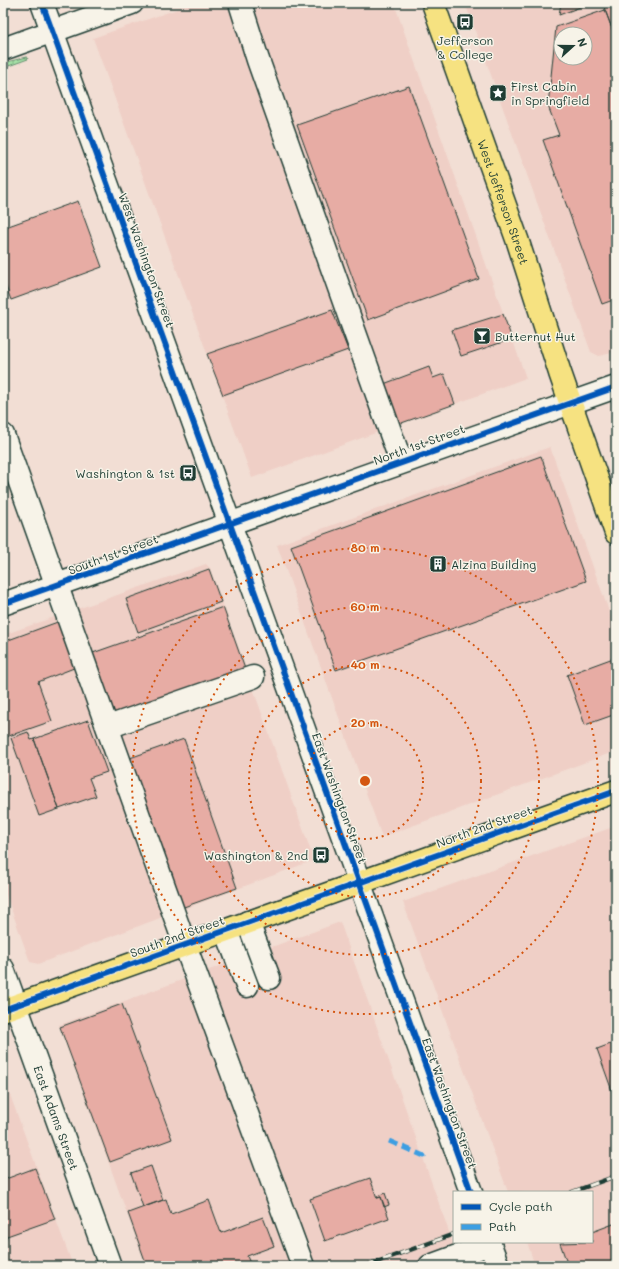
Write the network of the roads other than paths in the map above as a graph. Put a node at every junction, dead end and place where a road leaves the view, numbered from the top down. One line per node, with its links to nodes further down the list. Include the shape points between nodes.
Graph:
1 (42, 3): 5 (street, West Washington Street)
2 (132, 3): 5 (street)
3 (240, 3): 10 (street)
4 (433, 3): 8 (main road, West Jefferson Street, via 518,242)
5 (52, 32): 6 (street); 11 (street, West Washington Street)
6 (3, 49)
7 (616, 387): 8 (street, North 1st Street)
8 (570, 403): 10 (street, North 1st Street); 12 (main road, West Jefferson Street)
9 (3, 435): 13 (street)
10 (401, 462): 11 (street, North 1st Street)
11 (230, 524): 13 (street, South 1st Street); 18 (street, East Washington Street)
12 (616, 533)
13 (56, 585): 14 (street, South 1st Street); 16 (street)
14 (3, 604)
15 (253, 677): 16 (street)
16 (108, 727): 21 (street)
17 (616, 790): 18 (main road, North 2nd Street)
18 (359, 882): 19 (main road, South 2nd Street); 26 (street, East Washington Street)
19 (248, 922): 20 (main road, South 2nd Street); 23 (street)
20 (226, 930): 21 (main road, South 2nd Street); 24 (street)
21 (186, 945): 25 (main road, South 2nd Street); 28 (street)
22 (3, 969): 25 (street, East Adams Street)
23 (270, 978)
24 (247, 986)
25 (9, 1008): 29 (street, East Adams Street)
26 (471, 1191)
27 (490, 1243): 30 (street); 31 (street)
28 (300, 1265)
29 (110, 1266)
30 (430, 1266)
31 (498, 1266)

